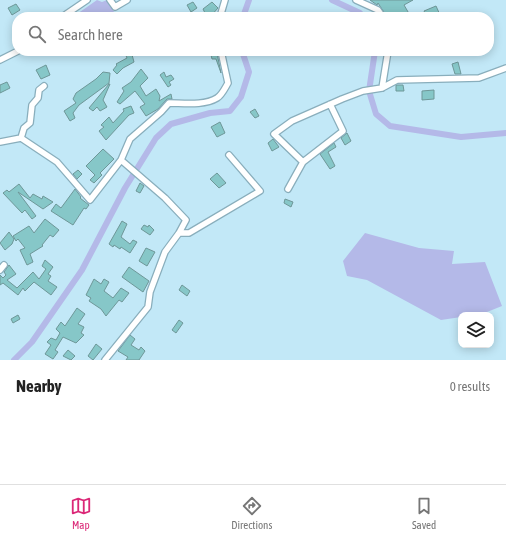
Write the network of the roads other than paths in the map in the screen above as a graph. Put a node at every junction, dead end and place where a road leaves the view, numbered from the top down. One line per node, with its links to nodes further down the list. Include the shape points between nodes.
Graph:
1 (87, 0): 6 (street)
2 (110, 0): 3 (street, via 116,7)
3 (126, 0)
4 (225, 0): 7 (street)
5 (356, 0): 8 (street)
6 (69, 12)
7 (221, 12)
8 (379, 12)
9 (12, 54): 12 (street)
10 (222, 56): 20 (street, via 228,83 223,92 216,98 200,102 169,103 130,139)
11 (387, 56): 15 (street)
12 (0, 60)
13 (506, 68): 15 (street, via 479,78 397,80)
14 (44, 86): 17 (street, via 39,90 38,98 32,105 30,123 24,128)
15 (382, 88): 16 (street, via 363,91)
16 (330, 104): 21 (street, via 343,131); 21 (street, via 292,121 274,134)
17 (21, 138): 18 (street); 20 (street, via 57,162 90,200)
18 (0, 142)
19 (229, 156): 23 (street, via 260,191 189,233)
20 (121, 160): 23 (street, via 186,220)
21 (303, 162): 22 (street)
22 (288, 189)
23 (179, 233): 24 (street, via 165,252 150,292 148,307)
24 (105, 360)

